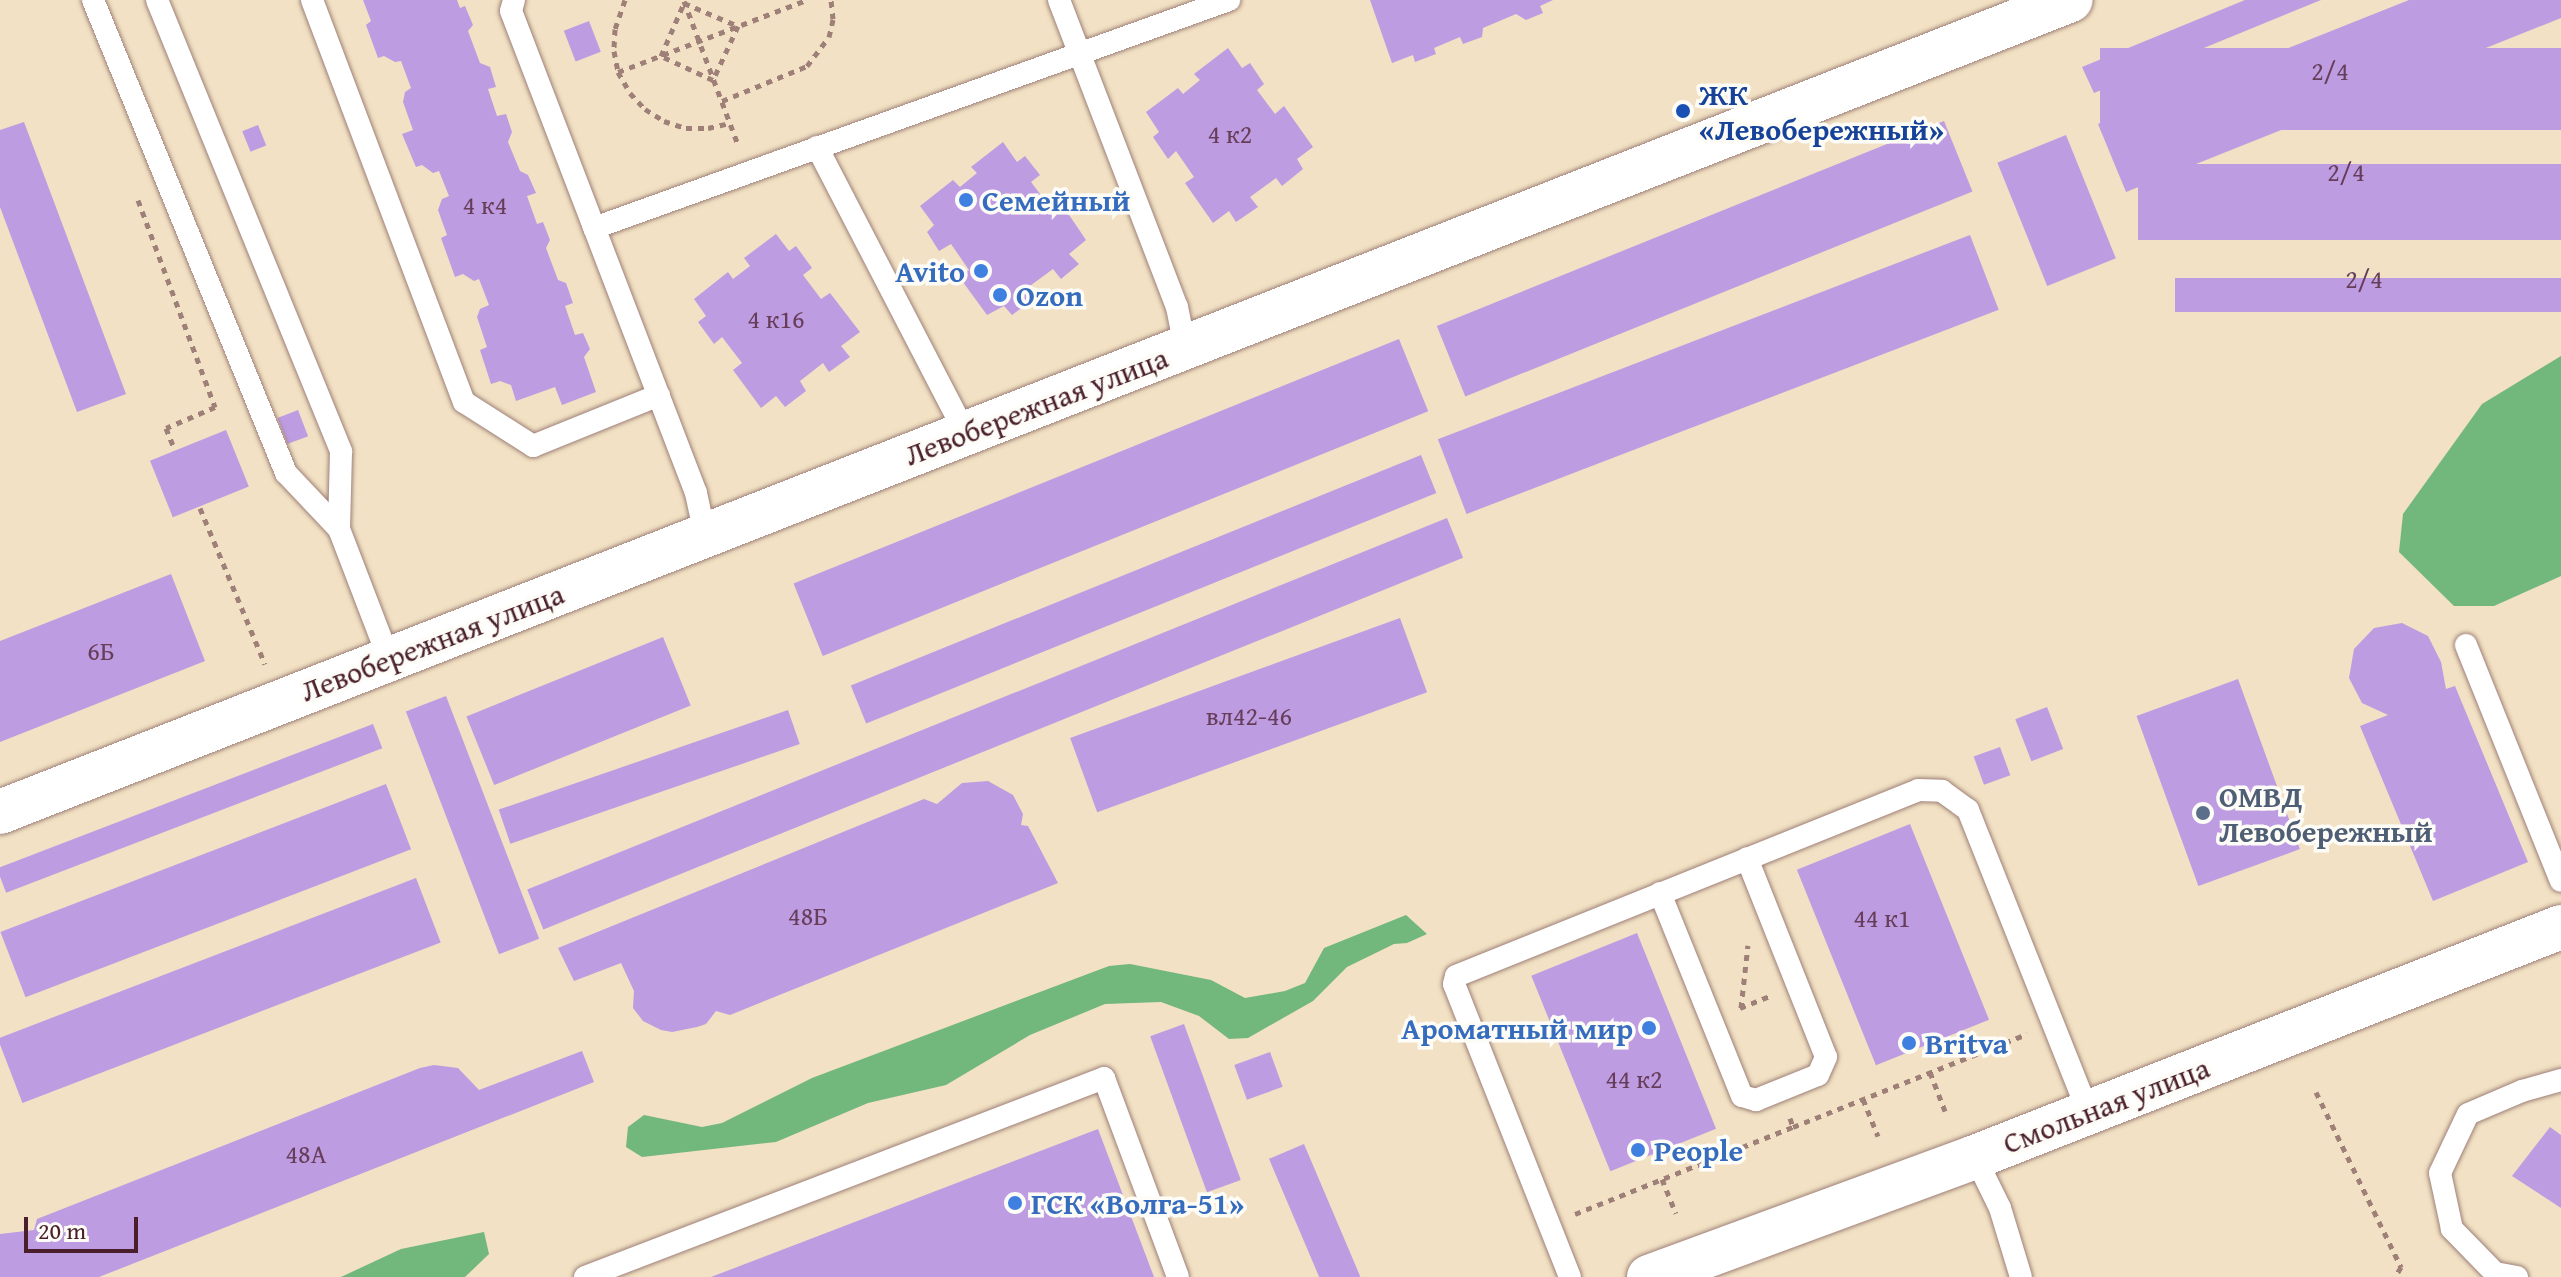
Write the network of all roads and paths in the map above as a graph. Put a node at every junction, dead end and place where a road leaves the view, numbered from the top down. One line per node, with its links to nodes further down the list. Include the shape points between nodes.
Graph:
1 (93, 0): 29 (lane, via 286,473)
2 (157, 0): 29 (lane, via 341,452)
3 (312, 0): 25 (lane, via 464,402 533,446)
4 (514, 0): 23 (lane, via 511,11)
5 (625, 0): 16 (path, via 615,29)
6 (807, 0): 12 (path)
7 (831, 0): 18 (path, via 829,37 807,66)
8 (1059, 0): 14 (lane)
9 (1229, 0): 14 (lane)
10 (2071, 0): 24 (street, Левобережная улица)
11 (684, 1): 12 (path); 13 (path); 15 (path)
12 (738, 26): 13 (path); 17 (path)
13 (699, 41): 15 (path); 17 (path)
14 (1080, 53): 20 (lane); 24 (lane, via 1177,307)
15 (661, 56): 16 (path); 17 (path)
16 (618, 72): 19 (path, via 645,109 664,121 686,128)
17 (713, 80): 18 (path)
18 (722, 101): 19 (path)
19 (730, 123): 21 (path)
20 (817, 147): 21 (lane); 26 (lane)
21 (749, 172): 23 (lane)
22 (134, 189): 27 (path, via 215,407 166,428)
23 (594, 228): 25 (lane)
24 (1185, 347): 26 (street, Левобережная улица)
25 (659, 395): 30 (lane, via 696,493)
26 (965, 433): 30 (street, Левобережная улица)
27 (175, 450)
28 (200, 508): 33 (path)
29 (339, 529): 32 (lane)
30 (705, 535): 32 (street, Левобережная улица)
31 (2466, 645): 36 (lane)
32 (389, 659): 33 (street, Левобережная улица)
33 (280, 702): 34 (street, Левобережная улица)
34 (0, 812)
35 (1747, 858): 37 (lane); 39 (lane); 41 (lane, via 1918,790 1942,791 1957,799 1968,810)
36 (2561, 881)
37 (1660, 893): 40 (lane); 54 (lane, via 1455,978)
38 (2561, 927): 48 (street, Смольная улица)
39 (1797, 985): 40 (path); 44 (lane, via 1826,1062 1818,1075)
40 (1709, 1020): 44 (lane, via 1742,1096 1756,1100)
41 (2053, 1024): 42 (path); 48 (lane)
42 (1930, 1072): 46 (path); 47 (path)
43 (2561, 1080): 61 (lane, via 2468,1114 2440,1173 2452,1229 2495,1273)
44 (1779, 1091): 49 (path)
45 (2316, 1092): 60 (path, via 2401,1267)
46 (1863, 1099): 49 (path); 50 (path)
47 (1945, 1111)
48 (2088, 1112): 51 (street, Смольная улица)
49 (1793, 1127): 52 (path)
50 (1878, 1136)
51 (1975, 1157): 58 (street, Смольная улица); 59 (lane, via 2000,1208)
52 (1662, 1179): 53 (path); 54 (path)
53 (1676, 1213)
54 (1550, 1224): 57 (lane)
55 (585, 1277): 56 (lane, via 1104,1078)
56 (1178, 1277)
57 (1570, 1277)
58 (1649, 1277)
59 (2021, 1277)
60 (2395, 1277)
61 (2517, 1277)

